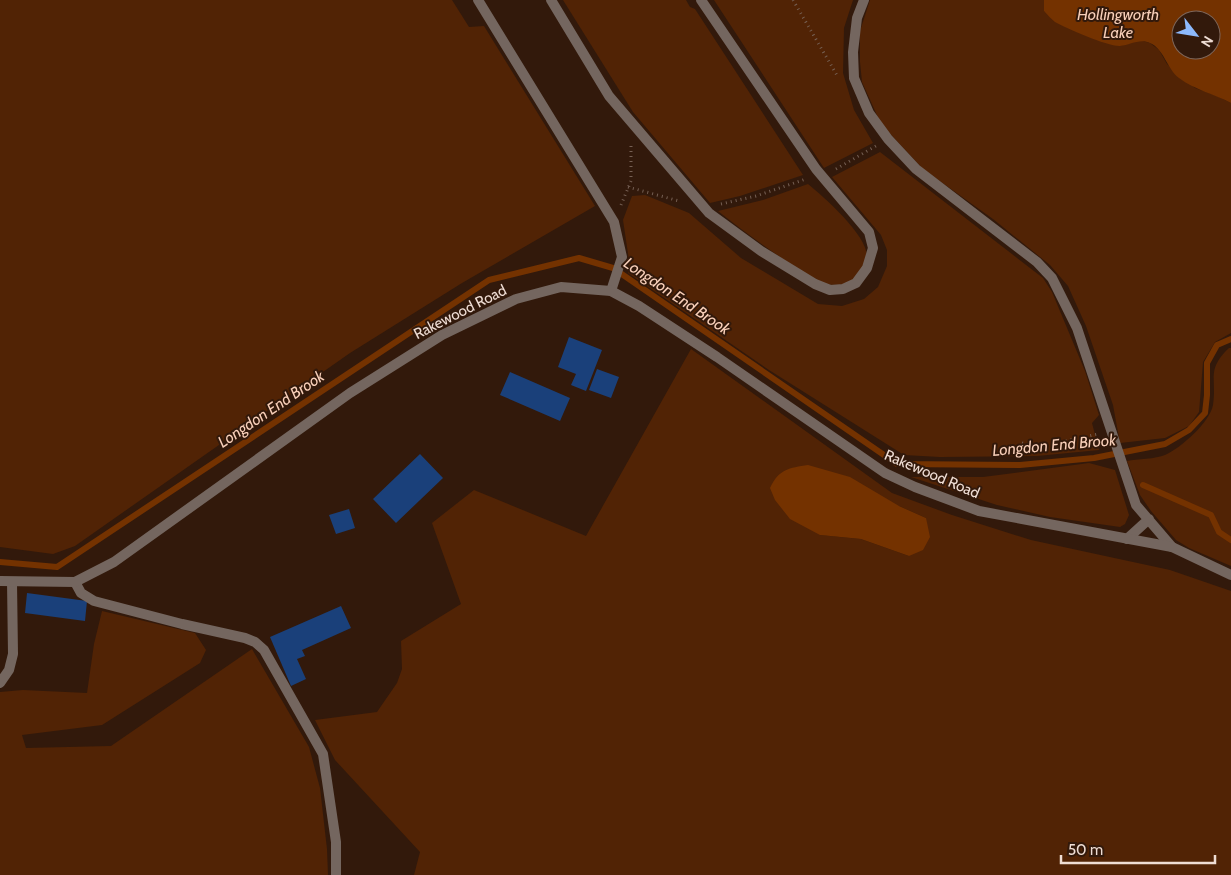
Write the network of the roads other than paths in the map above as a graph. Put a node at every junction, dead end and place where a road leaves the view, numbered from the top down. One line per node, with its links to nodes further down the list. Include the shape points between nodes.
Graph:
1 (478, 0): 5 (street, via 614,222 622,257)
2 (551, 0): 3 (street, via 609,96 708,213 815,284 830,290 856,283 867,268 873,248 869,232 816,169)
3 (701, 0)
4 (864, 0): 6 (street, via 857,18 854,78 869,113 916,170 1037,262 1052,278 1077,328 1136,505)
5 (612, 291): 7 (street, Rakewood Road, via 693,340 884,473 978,511); 12 (street, Rakewood Road, via 561,287 516,299 442,335 350,393 114,562)
6 (1149, 519): 7 (street); 8 (street)
7 (1127, 539): 8 (street, Rakewood Road)
8 (1172, 547): 9 (street, Rakewood Road)
9 (1231, 575)
10 (0, 581): 11 (street, Rakewood Road)
11 (12, 582): 12 (street, Rakewood Road); 13 (street, via 13,654 9,670)
12 (75, 582): 14 (street, via 81,593 94,601 245,638 264,650 323,754 336,842)
13 (0, 683)
14 (336, 875)

